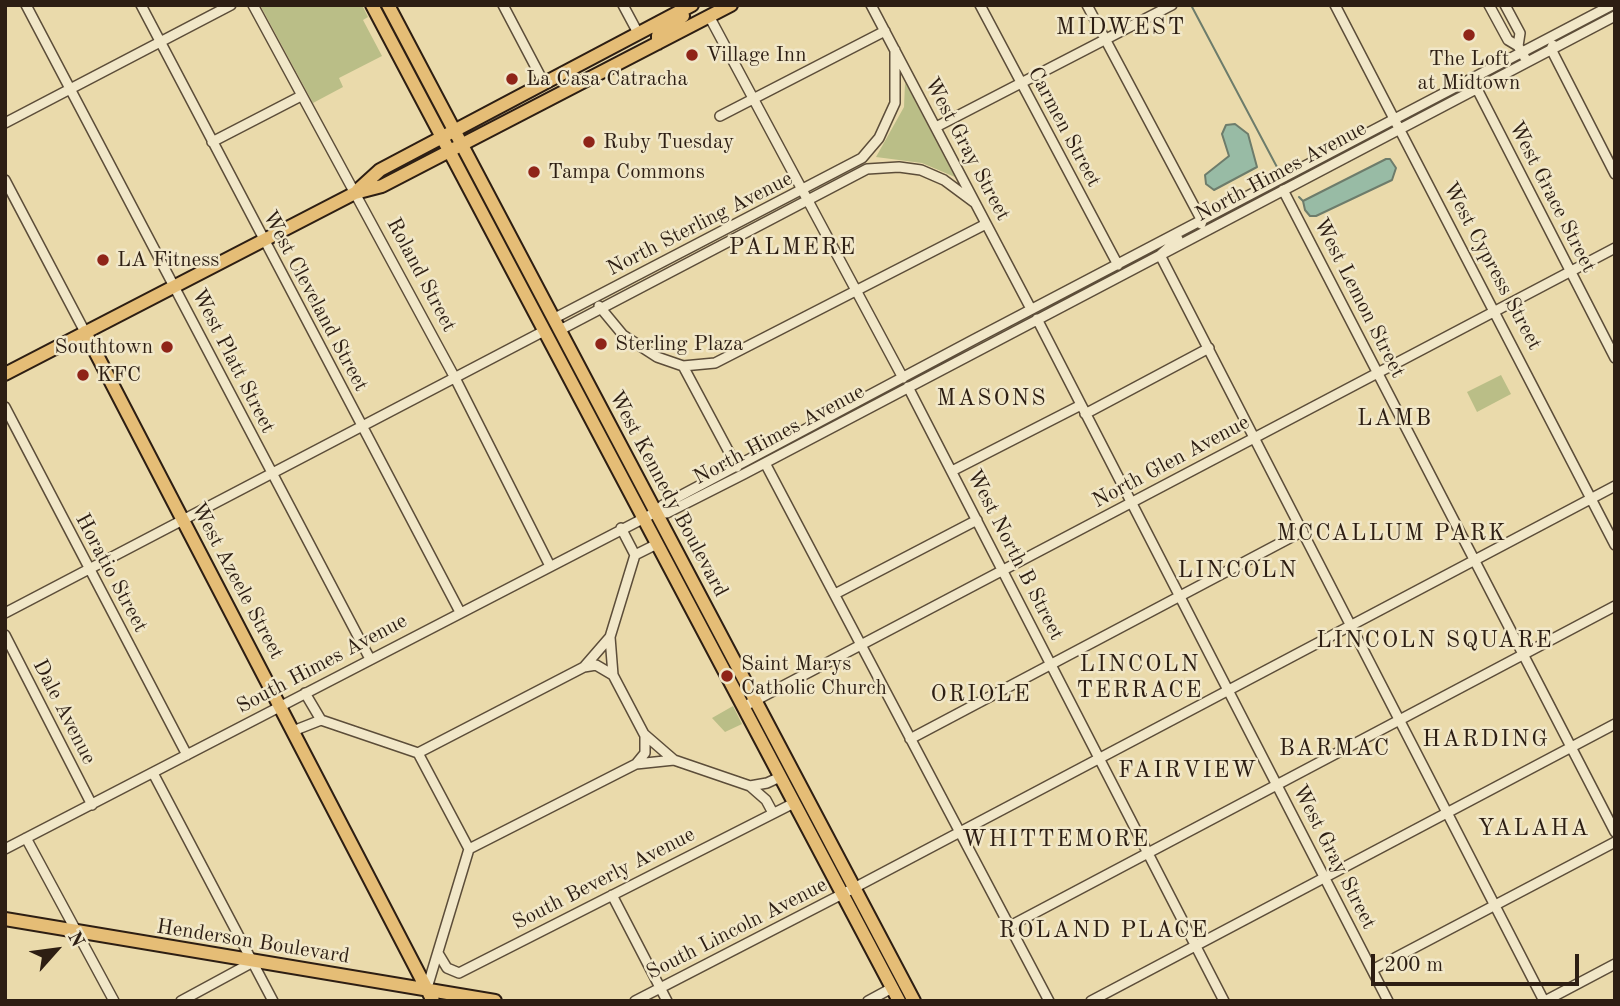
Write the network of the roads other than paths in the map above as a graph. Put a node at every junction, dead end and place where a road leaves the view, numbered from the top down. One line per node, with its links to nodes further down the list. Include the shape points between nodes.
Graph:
1 (26, 5): 33 (street, West Platt Street)
2 (141, 5): 24 (street, West Cleveland Street)
3 (231, 5): 24 (street)
4 (253, 5): 34 (street, Roland Street)
5 (373, 5): 42 (main road, West Kennedy Boulevard)
6 (388, 5): 41 (main road, West Kennedy Boulevard)
7 (503, 5): 30 (street)
8 (623, 5): 22 (street)
9 (693, 5): 22 (main road); 25 (main road, via 660,33)
10 (731, 5): 19 (main road)
11 (871, 5): 21 (street, West Gray Street)
12 (980, 5): 31 (street, Carmen Street)
13 (1087, 5): 23 (street)
14 (1171, 5): 23 (street)
15 (1335, 5): 37 (street, West Cypress Street)
16 (1489, 5): 26 (street, via 1508,40)
17 (1505, 5): 26 (street, via 1520,33)
18 (1612, 5): 26 (street, North Himes Avenue); 27 (street, via 1606,14 1553,43)
19 (709, 16): 25 (main road); 35 (street)
20 (1615, 16): 27 (street, North Himes Avenue)
21 (885, 31): 28 (street, West Gray Street); 35 (street)
22 (638, 33): 30 (main road)
23 (1105, 40): 31 (street); 57 (street)
24 (160, 42): 33 (street); 43 (street, West Cleveland Street)
25 (657, 43): 44 (main road)
26 (1520, 49): 29 (street); 37 (street, North Himes Avenue)
27 (1551, 49): 29 (street, North Himes Avenue); 49 (street)
28 (895, 50): 39 (street, West Gray Street); 46 (street, via 895,103 879,138)
29 (1527, 62): 32 (street, North Himes Avenue)
30 (544, 83): 41 (main road)
31 (1021, 83): 39 (street); 66 (street, Carmen Street)
32 (1477, 89): 40 (street, North Himes Avenue); 68 (street, West Grace Street)
33 (70, 90): 38 (street); 70 (street, West Platt Street)
34 (300, 96): 43 (street); 53 (street, Roland Street)
35 (754, 98): 36 (street); 51 (street)
36 (720, 116)
37 (1394, 118): 40 (street, West Cypress Street); 48 (street, North Himes Avenue)
38 (5, 123)
39 (936, 127): 55 (street, West Gray Street)
40 (1399, 128): 52 (street, North Himes Avenue); 75 (street, West Cypress Street)
41 (454, 131): 42 (main road); 44 (main road, West Kennedy Boulevard)
42 (442, 138): 45 (main road, West Kennedy Boulevard); 53 (main road, via 380,170)
43 (212, 142): 62 (street, West Cleveland Street)
44 (461, 145): 45 (main road); 77 (main road, West Kennedy Boulevard)
45 (448, 151): 53 (main road, via 382,186); 67 (main road, West Kennedy Boulevard)
46 (862, 158): 47 (street); 51 (street, North Sterling Avenue)
47 (867, 169): 54 (street, North Sterling Avenue); 55 (street, North Sterling Avenue, via 921,170)
48 (1294, 172): 56 (street, via 1289,182 1234,210); 57 (street, North Himes Avenue)
49 (1615, 174)
50 (5, 180): 79 (street, West Azeele Street)
51 (803, 190): 54 (street); 58 (street, North Sterling Avenue)
52 (1283, 190): 56 (street, North Himes Avenue); 84 (street, West Lemon Street)
53 (355, 193): 62 (main road); 86 (street, Roland Street)
54 (808, 200): 60 (street, North Sterling Avenue); 71 (street)
55 (975, 203): 59 (street, West Gray Street)
56 (1234, 216): 65 (street, North Himes Avenue)
57 (1202, 221): 65 (street); 66 (street, North Himes Avenue)
58 (736, 224): 60 (street); 61 (street, North Sterling Avenue)
59 (986, 224): 71 (street); 74 (street, West Gray Street)
60 (743, 235): 63 (street, North Sterling Avenue)
61 (714, 236): 63 (street); 72 (street, North Sterling Avenue)
62 (263, 240): 70 (main road); 92 (street, West Cleveland Street)
63 (719, 246): 73 (street, North Sterling Avenue)
64 (1615, 248): 68 (street, North Glen Avenue)
65 (1160, 255): 76 (street, North Himes Avenue); 81 (street)
66 (1118, 265): 69 (street, North Himes Avenue)
67 (512, 271): 77 (main road, via 524,279 544,317); 78 (main road, West Kennedy Boulevard)
68 (1570, 271): 75 (street, North Glen Avenue); 82 (street, West Grace Street)
69 (1096, 277): 74 (street, North Himes Avenue); 76 (street, via 1045,308)
70 (174, 286): 79 (main road); 97 (street, West Platt Street)
71 (857, 292): 83 (street, via 728,358); 87 (street)
72 (591, 299): 73 (street); 77 (street, North Sterling Avenue)
73 (601, 308): 77 (street, North Sterling Avenue); 83 (street, via 623,335 641,348)
74 (1031, 309): 80 (street); 87 (street, North Himes Avenue)
75 (1495, 310): 84 (street, North Glen Avenue); 99 (street, West Cypress Street)
76 (1037, 319): 80 (street, North Himes Avenue); 91 (street, West Gray Street)
77 (556, 324): 88 (main road, West Kennedy Boulevard)
78 (544, 331): 86 (street); 88 (main road, via 556,338 577,376); 102 (main road, West Kennedy Boulevard)
79 (85, 332): 85 (main road); 104 (main road, West Azeele Street)
80 (982, 347): 89 (street, North Himes Avenue)
81 (1209, 348): 91 (street); 93 (street)
82 (1615, 358)
83 (683, 366): 95 (street)
84 (1378, 373): 93 (street, North Glen Avenue); 110 (street, West Lemon Street)
85 (5, 374)
86 (455, 378): 92 (street); 111 (street, Roland Street)
87 (902, 378): 95 (street, North Himes Avenue)
88 (589, 385): 101 (main road, West Kennedy Boulevard)
89 (908, 387): 94 (street, North Himes Avenue); 96 (street, West North B Street)
90 (5, 407): 112 (street, Horatio Street)
91 (1083, 409): 96 (street); 100 (street, West Gray Street)
92 (363, 428): 97 (street); 117 (street, West Cleveland Street)
93 (1255, 436): 100 (street, North Glen Avenue); 106 (street)
94 (765, 463): 101 (street, North Himes Avenue, via 667,513); 114 (street)
95 (737, 467): 101 (street, North Himes Avenue)
96 (952, 471): 103 (street, West North B Street)
97 (273, 475): 104 (street); 124 (street, West Platt Street)
98 (1615, 486): 99 (street, South Lincoln Avenue)
99 (1590, 500): 108 (street, West Cypress Street); 110 (street, South Lincoln Avenue)
100 (1131, 502): 113 (street, North Glen Avenue); 115 (street, West Gray Street)
101 (656, 512): 102 (street, South Himes Avenue); 130 (main road, West Kennedy Boulevard)
102 (643, 518): 105 (street, South Himes Avenue); 107 (main road, West Kennedy Boulevard)
103 (977, 520): 113 (street, West North B Street); 114 (street)
104 (183, 521): 112 (street); 131 (main road, West Azeele Street)
105 (621, 528): 109 (street); 111 (street, South Himes Avenue)
106 (1303, 531): 115 (street); 119 (street)
107 (657, 544): 109 (street); 132 (main road, West Kennedy Boulevard)
108 (1615, 545)
109 (635, 555): 121 (street)
110 (1475, 561): 119 (street, South Lincoln Avenue); 123 (street, West Lemon Street)
111 (550, 566): 117 (street, South Himes Avenue)
112 (88, 570): 118 (street); 141 (street, Horatio Street)
113 (1003, 570): 122 (street, North Glen Avenue); 125 (street, West North B Street)
114 (835, 594): 122 (street)
115 (1179, 596): 125 (street); 128 (street, West Gray Street)
116 (1615, 606): 123 (street)
117 (460, 612): 124 (street, South Himes Avenue)
118 (5, 613)
119 (1352, 625): 128 (street, South Lincoln Avenue); 134 (street)
120 (5, 635): 150 (street, Dale Avenue)
121 (610, 637): 126 (street); 127 (street)
122 (861, 645): 130 (street, North Glen Avenue); 138 (street)
123 (1523, 655): 134 (street); 139 (street, West Lemon Street)
124 (370, 659): 129 (street, South Himes Avenue)
125 (1051, 664): 138 (street); 142 (street, West North B Street)
126 (584, 667): 127 (street, via 596,665); 140 (street)
127 (613, 675): 137 (street)
128 (1228, 691): 142 (street, South Lincoln Avenue); 147 (street, West Gray Street)
129 (304, 693): 131 (street, South Himes Avenue); 133 (street)
130 (756, 701): 132 (street, North Glen Avenue); 161 (main road, West Kennedy Boulevard)
131 (280, 706): 136 (main road, West Azeele Street); 141 (street, South Himes Avenue)
132 (743, 707): 146 (main road, West Kennedy Boulevard)
133 (321, 720): 136 (street); 140 (street)
134 (1400, 720): 147 (street); 151 (street)
135 (1615, 724): 139 (street)
136 (293, 731): 173 (main road, West Azeele Street)
137 (644, 734): 143 (street); 144 (street, via 645,753)
138 (910, 739): 154 (street)
139 (1571, 747): 151 (street); 153 (street, West Lemon Street)
140 (418, 753): 158 (street)
141 (187, 755): 145 (street, South Himes Avenue)
142 (1100, 759): 154 (street, South Lincoln Avenue); 159 (street, West North B Street)
143 (674, 760): 144 (street); 148 (street)
144 (636, 764): 158 (street)
145 (153, 773): 150 (street, South Himes Avenue); 170 (street)
146 (780, 777): 148 (street); 149 (main road, West Kennedy Boulevard)
147 (1276, 784): 159 (street); 160 (street, West Gray Street)
148 (750, 786): 152 (street)
149 (793, 803): 152 (street, South Beverly Avenue); 163 (main road, West Kennedy Boulevard)
150 (92, 805): 155 (street, South Himes Avenue)
151 (1448, 811): 160 (street); 164 (street)
152 (773, 813): 162 (street, South Beverly Avenue)
153 (1615, 832)
154 (960, 833): 161 (street, South Lincoln Avenue); 166 (street)
155 (26, 838): 157 (street, South Himes Avenue); 167 (street)
156 (1615, 842): 164 (street)
157 (5, 849)
158 (469, 849): 169 (street)
159 (1147, 852): 166 (street); 168 (street, West North B Street)
160 (1324, 878): 168 (street); 172 (street, West Gray Street)
161 (854, 888): 163 (street, South Lincoln Avenue); 185 (main road, West Kennedy Boulevard)
162 (612, 895): 169 (street, South Beverly Avenue, via 459,973 447,968); 174 (street)
163 (842, 895): 174 (street, South Lincoln Avenue); 175 (main road, West Kennedy Boulevard)
164 (1495, 905): 172 (street); 190 (street)
165 (5, 919): 167 (main road, Henderson Boulevard)
166 (1010, 926): 186 (street)
167 (79, 933): 170 (main road, Henderson Boulevard); 176 (street)
168 (1196, 945): 187 (street); 188 (street, West North B Street)
169 (438, 953): 173 (street)
170 (253, 962): 173 (main road, Henderson Boulevard); 177 (street); 178 (street)
171 (1615, 964): 190 (street)
172 (1372, 970): 189 (street, West Gray Street)
173 (427, 988): 179 (main road, West Azeele Street); 180 (main road, Henderson Boulevard)
174 (661, 988): 181 (street, South Lincoln Avenue); 182 (street)
175 (892, 988): 183 (street); 184 (main road, West Kennedy Boulevard)
176 (114, 1001)
177 (181, 1001)
178 (273, 1001)
179 (433, 1001)
180 (495, 1001)
181 (635, 1001)
182 (667, 1001)
183 (868, 1001)
184 (899, 1001)
185 (914, 1001)
186 (1049, 1001)
187 (1091, 1001)
188 (1224, 1001)
189 (1388, 1001)
190 (1545, 1001)

